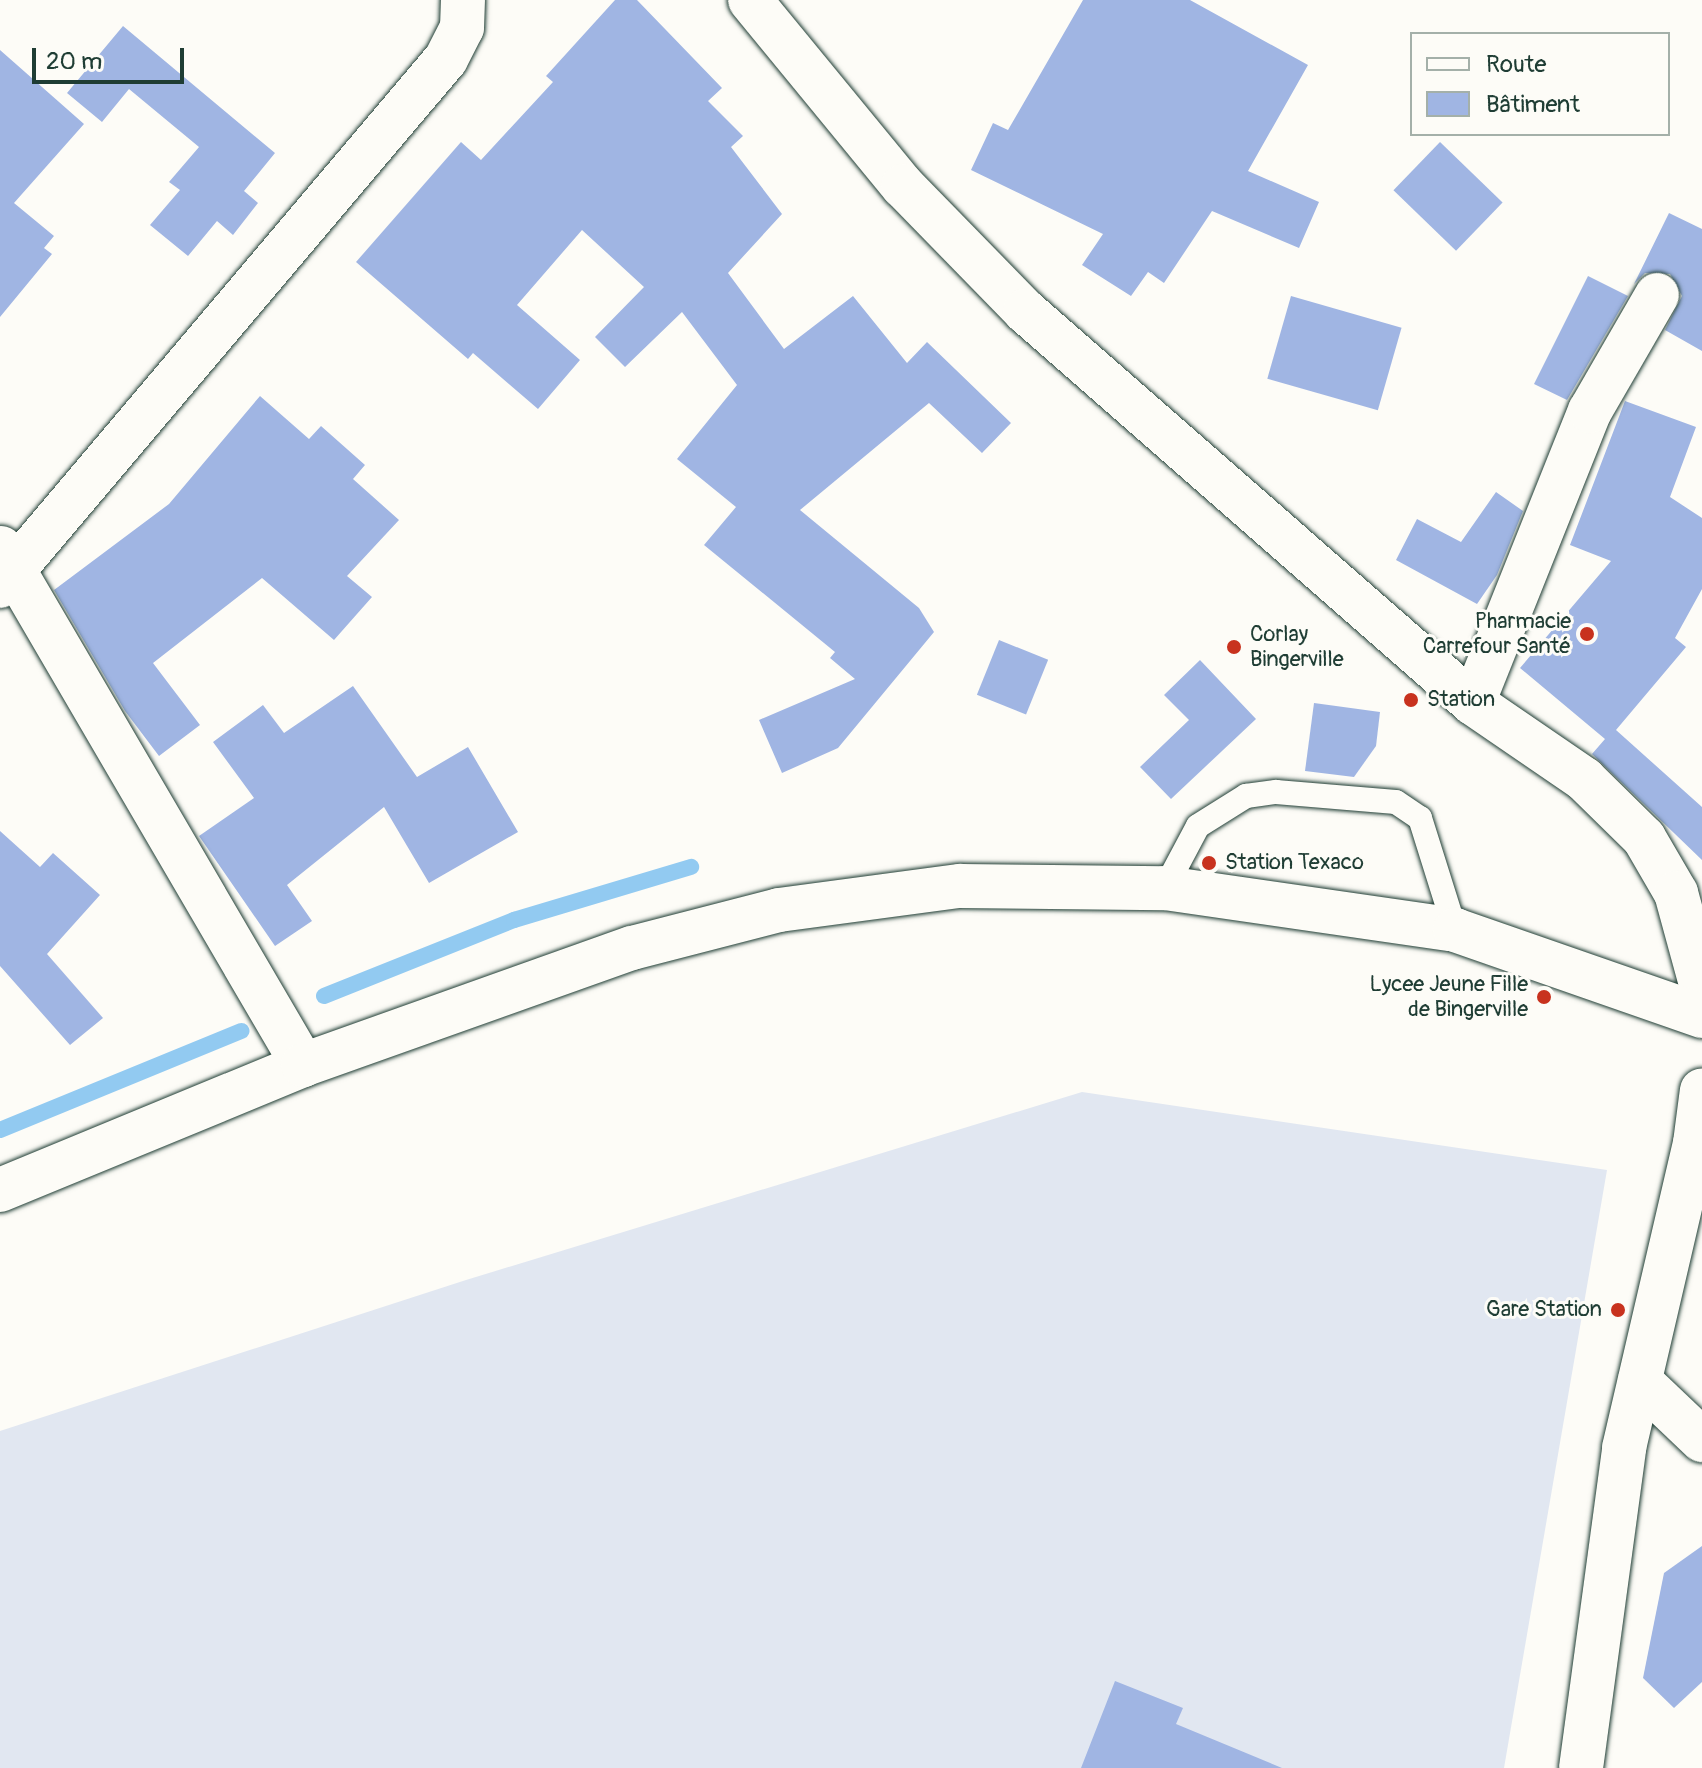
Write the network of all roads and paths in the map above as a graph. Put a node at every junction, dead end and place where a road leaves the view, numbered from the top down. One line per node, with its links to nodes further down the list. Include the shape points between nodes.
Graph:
1 (463, 0): 4 (street, via 462,28 446,59)
2 (750, 0): 5 (street, via 903,186 1025,311)
3 (1657, 295): 5 (street, via 1590,411)
4 (5, 567): 10 (street)
5 (1473, 703): 8 (street, via 1584,779 1644,838 1676,893)
6 (1165, 888): 7 (street); 7 (lane, via 1198,826 1246,796 1276,792 1396,802 1420,818); 10 (street, via 960,886 779,910 632,948)
7 (1455, 930): 9 (street)
8 (1702, 988)
9 (1702, 1016)
10 (303, 1065): 12 (street)
11 (1702, 1090): 13 (street, via 1695,1143)
12 (0, 1190)
13 (1640, 1381): 14 (street); 15 (street, via 1610,1529)
14 (1702, 1440)
15 (1581, 1768)

